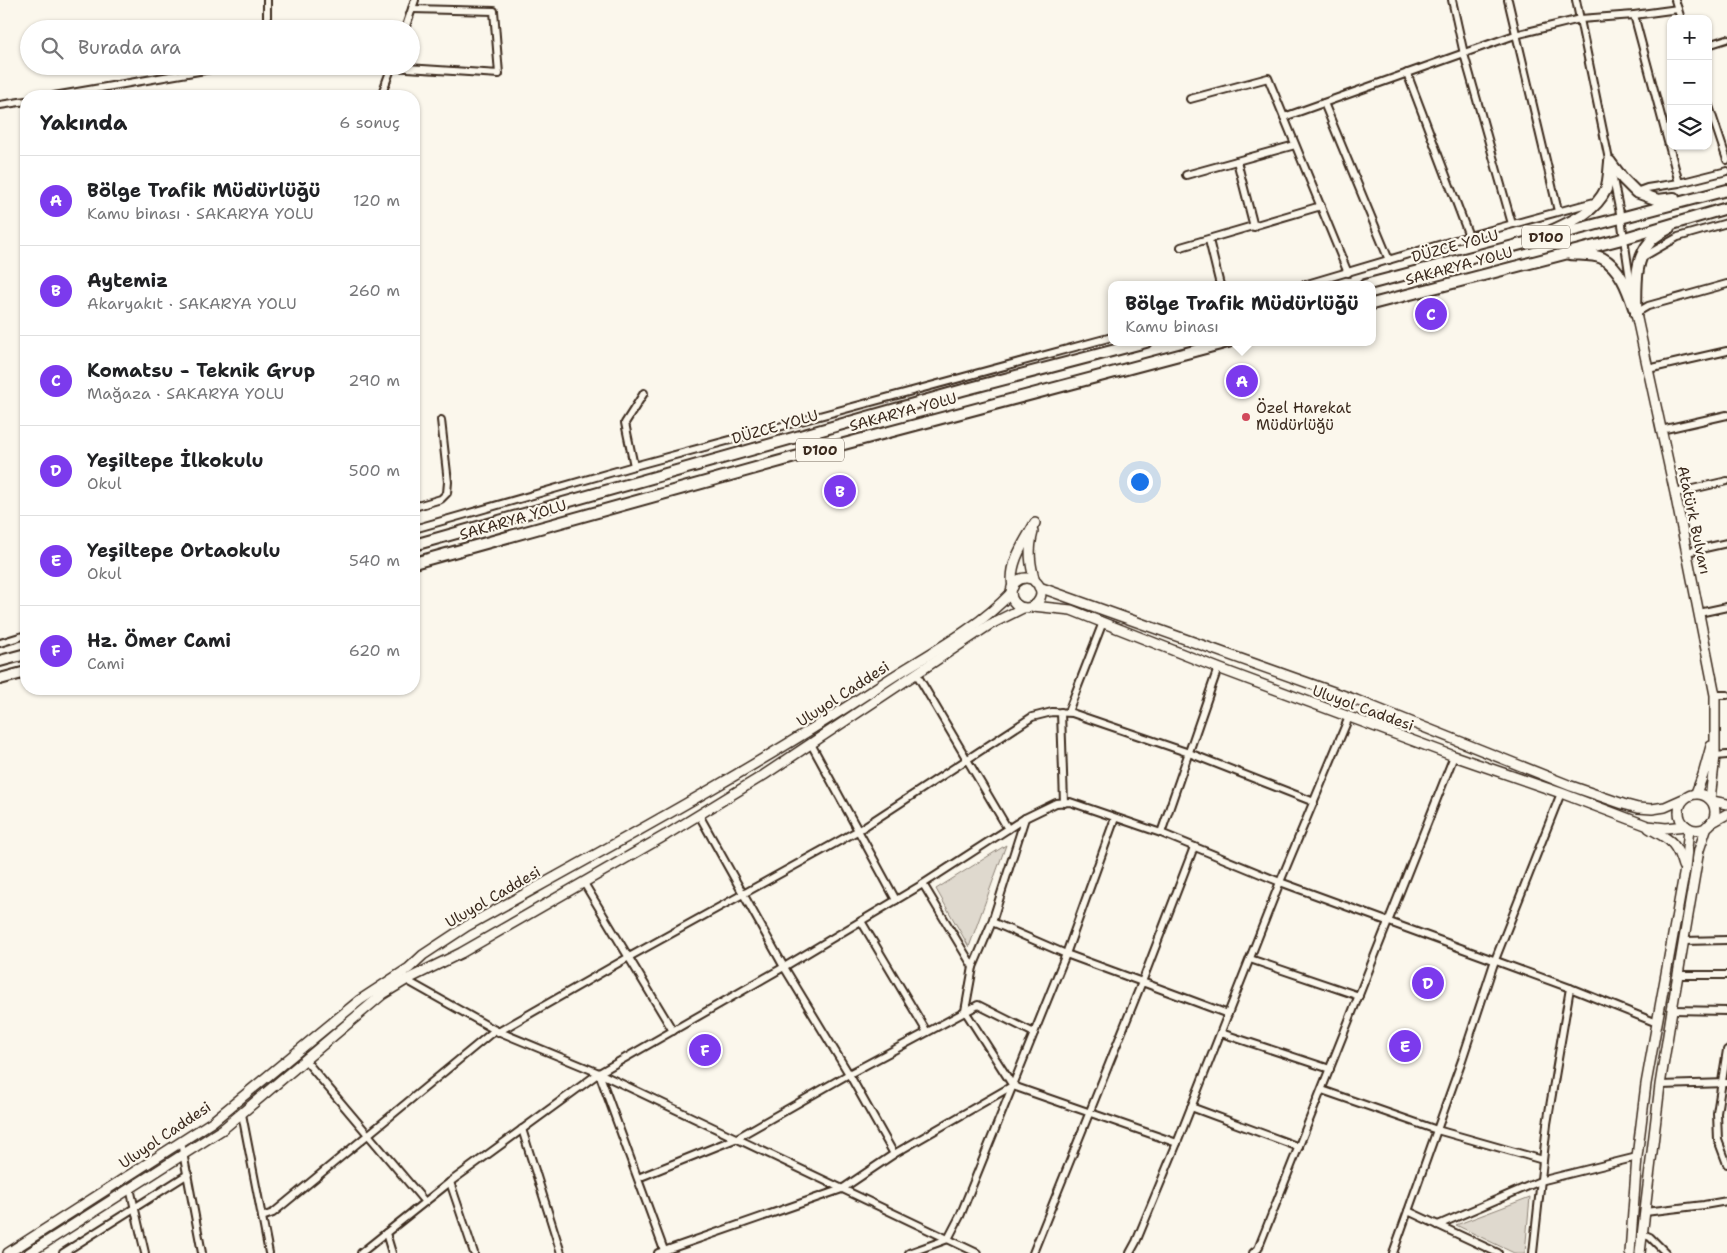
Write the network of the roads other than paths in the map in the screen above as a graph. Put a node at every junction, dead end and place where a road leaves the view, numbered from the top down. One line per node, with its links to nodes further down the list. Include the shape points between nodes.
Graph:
1 (267, 0): 12 (street)
2 (415, 0): 7 (street)
3 (1452, 0): 17 (street)
4 (1508, 0): 14 (street)
5 (1576, 0): 11 (street)
6 (1675, 0): 8 (street)
7 (412, 9): 13 (street); 18 (street, via 494,11 499,74)
8 (1678, 9): 9 (street); 10 (street)
9 (1634, 15): 11 (street); 36 (street)
10 (1680, 15)
11 (1580, 19): 14 (street); 33 (street)
12 (267, 20)
13 (408, 20)
14 (1515, 35): 17 (street); 42 (street)
15 (1727, 39): 16 (street)
16 (1712, 44)
17 (1464, 54): 19 (street); 46 (street)
18 (420, 68)
19 (1407, 73): 26 (street); 48 (street)
20 (176, 75): 22 (street)
21 (389, 75): 23 (street)
22 (89, 90)
23 (383, 90)
24 (1190, 99): 29 (street, via 1268,78)
25 (20, 102): 28 (street)
26 (1324, 103): 29 (street); 55 (street)
27 (1709, 105): 31 (street)
28 (0, 106)
29 (1284, 117): 30 (street)
30 (1295, 145): 32 (street); 40 (street)
31 (1727, 160)
32 (1237, 162): 35 (street); 47 (street)
33 (1610, 162): 38 (highway); 39 (highway, via 1606,187); 43 (street)
34 (1727, 171): 36 (street)
35 (1186, 175)
36 (1678, 183): 38 (street)
37 (1723, 191): 38 (highway, via 1658,200); 43 (highway, DÜZCE YOLU / D100)
38 (1636, 192)
39 (1599, 200): 42 (street); 51 (highway, via 1572,222)
40 (1321, 206): 47 (street); 56 (street)
41 (1727, 208): 44 (highway, SAKARYA YOLU / D100)
42 (1558, 211): 46 (street)
43 (1621, 218): 49 (street); 51 (highway, DÜZCE YOLU / D100)
44 (1676, 223): 49 (highway, SAKARYA YOLU / D100); 54 (highway, via 1650,240)
45 (1727, 223): 54 (street, via 1678,237)
46 (1512, 224): 48 (street)
47 (1254, 227): 50 (street)
48 (1469, 236): 55 (street)
49 (1623, 238): 53 (highway, SAKARYA YOLU / D100); 62 (street)
50 (1208, 240): 52 (street); 57 (street)
51 (1525, 243): 59 (highway, DÜZCE YOLU / D100)
52 (1181, 248)
53 (1564, 254): 61 (highway, SAKARYA YOLU / D100); 62 (highway, via 1601,257 1614,267)
54 (1640, 258): 62 (highway)
55 (1389, 260): 56 (street)
56 (1348, 273): 58 (street)
57 (1219, 281)
58 (1319, 281)
59 (1376, 282)
60 (1727, 284): 62 (street, via 1648,306)
61 (1376, 303)
62 (1636, 314): 67 (main road, Atatürk Bulvarı)
63 (1108, 338): 72 (street)
64 (1131, 346): 77 (highway, DÜZCE YOLU / D100)
65 (1213, 346): 80 (highway, SAKARYA YOLU / D100)
66 (1727, 351): 67 (street)
67 (1648, 369): 71 (main road, Atatürk Bulvarı)
68 (644, 393): 72 (street, via 625,423)
69 (1727, 415): 71 (street)
70 (441, 420): 75 (street, via 447,493 441,499)
71 (1661, 430): 74 (main road, Atatürk Bulvarı)
72 (634, 466): 76 (street)
73 (1727, 481): 74 (street)
74 (1675, 493): 79 (main road, Atatürk Bulvarı)
75 (420, 505)
76 (420, 527)
77 (420, 543)
78 (1727, 544): 79 (street)
79 (1687, 552): 85 (main road, Atatürk Bulvarı)
80 (420, 561)
81 (1037, 584): 82 (main road, via 1023,579 1016,582); 82 (main road, via 1029,560 1036,523 1012,570); 83 (main road, via 1040,598); 108 (main road, Uluyol Caddesi, via 1356,700 1623,804 1652,809)
82 (1012, 590): 83 (main road, via 1016,604); 144 (main road, Uluyol Caddesi, via 996,609 796,740 468,926)
83 (1028, 607): 86 (main road, Uluyol Caddesi, via 1071,610); 92 (main road, Uluyol Caddesi, via 989,625)
84 (1727, 607): 85 (street)
85 (1699, 613): 95 (main road, Atatürk Bulvarı)
86 (1103, 622): 91 (main road, Uluyol Caddesi); 97 (street)
87 (20, 638): 88 (street)
88 (0, 643)
89 (20, 656): 90 (highway)
90 (0, 661)
91 (1218, 668): 98 (main road, Uluyol Caddesi); 101 (street)
92 (916, 673): 100 (main road, Uluyol Caddesi); 105 (street)
93 (20, 674): 94 (highway)
94 (0, 679)
95 (1715, 695): 96 (street); 99 (main road, Atatürk Bulvarı)
96 (1727, 695)
97 (1065, 712): 101 (street); 105 (street, via 1032,716); 111 (street)
98 (1349, 717): 103 (main road, Uluyol Caddesi); 110 (street)
99 (1714, 734): 104 (main road); 107 (main road)
100 (811, 744): 114 (main road, Uluyol Caddesi); 121 (street)
101 (1188, 753): 110 (street); 122 (street)
102 (1727, 755): 104 (street)
103 (1454, 756): 106 (main road, Uluyol Caddesi); 131 (street)
104 (1714, 756): 109 (main road)
105 (967, 758): 120 (street); 121 (street)
106 (1561, 793): 117 (main road, Uluyol Caddesi); 138 (street)
107 (1696, 793): 108 (main road); 109 (main road)
108 (1684, 799): 119 (main road, via 1679,816)
109 (1711, 800): 112 (main road); 118 (main road, via 1715,816)
110 (1314, 802): 125 (street)
111 (1064, 803): 115 (street, via 1056,803); 116 (street, via 1070,802)
112 (1727, 804)
113 (1727, 814): 118 (main road)
114 (699, 815): 126 (main road, Uluyol Caddesi); 128 (street)
115 (1025, 818): 120 (street); 132 (street)
116 (1116, 818): 122 (street); 135 (street)
117 (1638, 822): 119 (main road, Uluyol Caddesi, via 1666,828); 124 (main road, via 1668,838 1677,848)
118 (1709, 825): 119 (main road, via 1697,830); 134 (main road, via 1699,850)
119 (1688, 827): 124 (main road)
120 (1008, 829): 127 (street)
121 (859, 830): 128 (street); 129 (street)
122 (1161, 834): 123 (street)
123 (1194, 847): 125 (street); 145 (street)
124 (1684, 877): 152 (main road)
125 (1280, 882): 131 (street); 137 (street)
126 (584, 883): 136 (street); 143 (main road, Uluyol Caddesi, via 461,953)
127 (923, 884): 129 (street); 140 (street)
128 (743, 895): 136 (street); 139 (street)
129 (896, 900): 130 (street)
130 (861, 921): 139 (street); 155 (street)
131 (1389, 921): 138 (street); 147 (street)
132 (992, 922): 135 (street); 140 (street)
133 (1727, 940): 134 (street)
134 (1684, 941): 141 (main road)
135 (1066, 954): 145 (street); 156 (street)
136 (629, 957): 153 (street); 154 (street)
137 (1250, 959): 147 (street); 151 (street)
138 (1494, 960): 146 (street); 171 (street)
139 (784, 967): 154 (street); 162 (street)
140 (973, 967): 149 (street)
141 (1679, 975): 142 (street); 148 (main road)
142 (1727, 975)
143 (406, 980): 144 (street); 153 (street); 159 (main road, Uluyol Caddesi, via 383,994)
144 (388, 981): 174 (main road, Uluyol Caddesi, via 360,1000 212,1122)
145 (1142, 982): 151 (street); 168 (street)
146 (1570, 988): 152 (street); 180 (street)
147 (1359, 996): 160 (street)
148 (1672, 1010): 150 (street); 164 (main road)
149 (964, 1011): 155 (street); 156 (street, via 978,1005); 165 (street)
150 (1727, 1011)
151 (1228, 1014): 157 (street)
152 (1657, 1023): 179 (main road)
153 (496, 1031): 161 (street); 172 (street)
154 (673, 1031): 161 (street)
155 (927, 1032): 162 (street)
156 (1034, 1033): 165 (street)
157 (1221, 1033): 160 (street); 167 (street)
158 (1727, 1050): 163 (street)
159 (306, 1060): 169 (main road, Uluyol Caddesi); 172 (street)
160 (1330, 1070): 166 (street)
161 (598, 1073): 170 (street); 173 (street); 183 (street)
162 (850, 1074): 173 (street); 178 (street)
163 (1724, 1083): 164 (street); 181 (street, via 1717,1122 1718,1140)
164 (1660, 1085): 192 (main road)
165 (1013, 1086): 168 (street); 178 (street); 197 (street)
166 (1322, 1090): 171 (street); 176 (street)
167 (1191, 1107): 175 (street); 176 (street)
168 (1089, 1112): 175 (street); 212 (street)
169 (242, 1114): 177 (main road, Uluyol Caddesi); 193 (street)
170 (522, 1129): 185 (street); 209 (street)
171 (1437, 1130): 180 (street); 191 (street)
172 (368, 1134): 189 (street); 193 (street, via 273,1213)
173 (735, 1139): 183 (street); 187 (street)
174 (181, 1142): 177 (street); 200 (main road, Uluyol Caddesi)
175 (1177, 1143): 198 (street)
176 (1299, 1147): 215 (street, via 1258,1248)
177 (184, 1154): 182 (street); 186 (main road, Uluyol Caddesi)
178 (894, 1154): 187 (street)
179 (1637, 1157): 184 (street); 219 (main road)
180 (1542, 1160): 184 (street)
181 (1726, 1160)
182 (188, 1174): 190 (street); 204 (street)
183 (638, 1178): 199 (street)
184 (1540, 1181): 194 (street); 218 (street)
185 (450, 1182): 189 (street); 208 (street)
186 (130, 1188): 190 (street); 201 (main road, Uluyol Caddesi)
187 (842, 1189): 197 (street); 199 (street)
188 (1727, 1201): 192 (street)
189 (425, 1202): 195 (street)
190 (136, 1207): 202 (street); 203 (street)
191 (1408, 1211): 194 (street); 216 (street)
192 (1645, 1212): 196 (main road)
193 (262, 1217): 205 (street)
194 (1438, 1225): 217 (street)
195 (386, 1233): 206 (street); 207 (street)
196 (1642, 1234): 220 (main road); 221 (street, via 1650,1237)
197 (948, 1239): 210 (street); 211 (street)
198 (1136, 1242): 213 (street); 214 (street)
199 (663, 1252)
200 (8, 1253)
201 (29, 1253)
202 (63, 1253)
203 (145, 1253)
204 (202, 1253)
205 (269, 1253)
206 (361, 1253)
207 (392, 1253)
208 (474, 1253)
209 (561, 1253)
210 (909, 1253)
211 (977, 1253)
212 (1033, 1253)
213 (1130, 1253)
214 (1136, 1253)
215 (1253, 1253)
216 (1393, 1253)
217 (1498, 1253)
218 (1533, 1253)
219 (1630, 1253)
220 (1640, 1253)
221 (1666, 1253)

